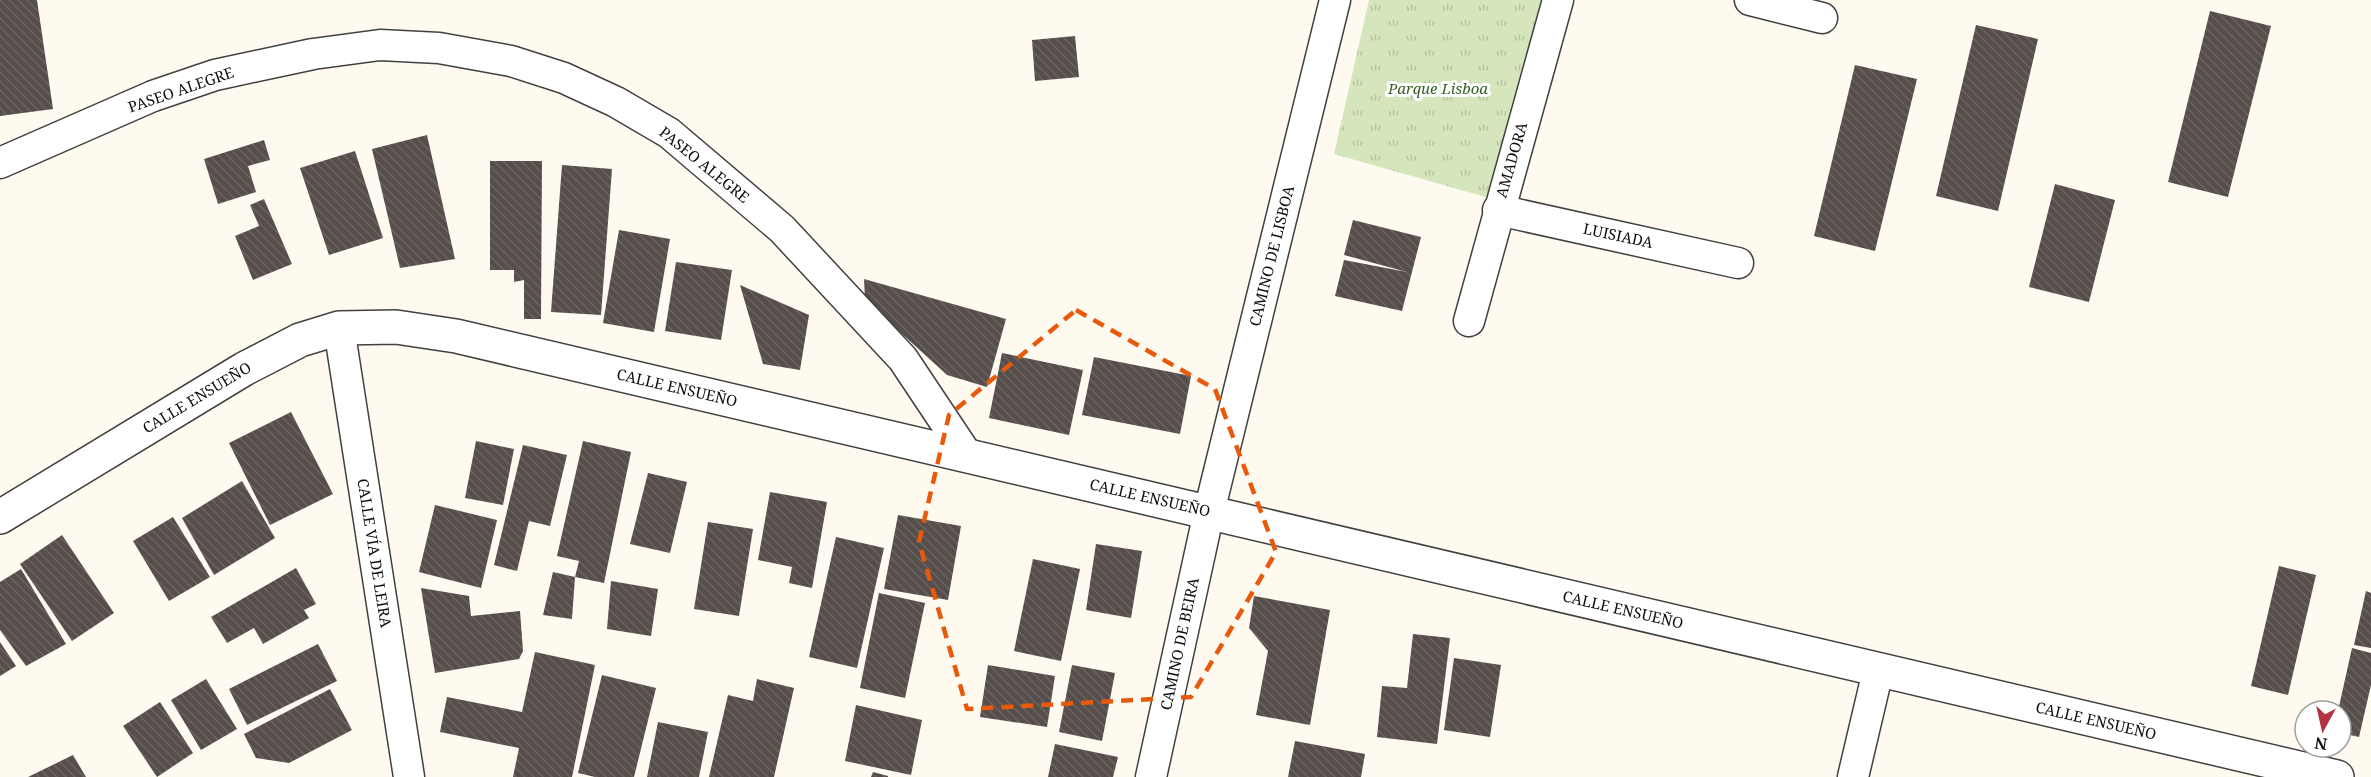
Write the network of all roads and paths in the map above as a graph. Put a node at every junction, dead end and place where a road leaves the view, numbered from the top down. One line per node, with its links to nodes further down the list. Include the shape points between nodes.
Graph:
1 (1335, 0): 11 (street, CAMINO DE LISBOA)
2 (1558, 0): 6 (street, AMADORA)
3 (1750, 0): 4 (street)
4 (1822, 18)
5 (0, 163): 10 (street, PASEO ALEGRE, via 153,96 215,75 313,54 380,45 439,48 511,61 564,78 669,133 782,229 903,359)
6 (1498, 210): 7 (street, LUISIADA); 8 (street, AMADORA)
7 (1738, 262)
8 (1469, 321)
9 (339, 328): 10 (street, CALLE ENSUEÑO, via 396,327 456,336); 12 (street, CALLE ENSUEÑO, via 300,340 244,369); 14 (street, CALLE VÍA DE LEIRA)
10 (967, 455): 11 (street, CALLE ENSUEÑO)
11 (1209, 512): 13 (street, CALLE ENSUEÑO); 15 (street, CAMINO DE BEIRA)
12 (0, 517)
13 (1878, 671): 16 (street); 17 (street, CALLE ENSUEÑO)
14 (410, 777)
15 (1151, 777)
16 (1853, 777)
17 (2337, 777)

